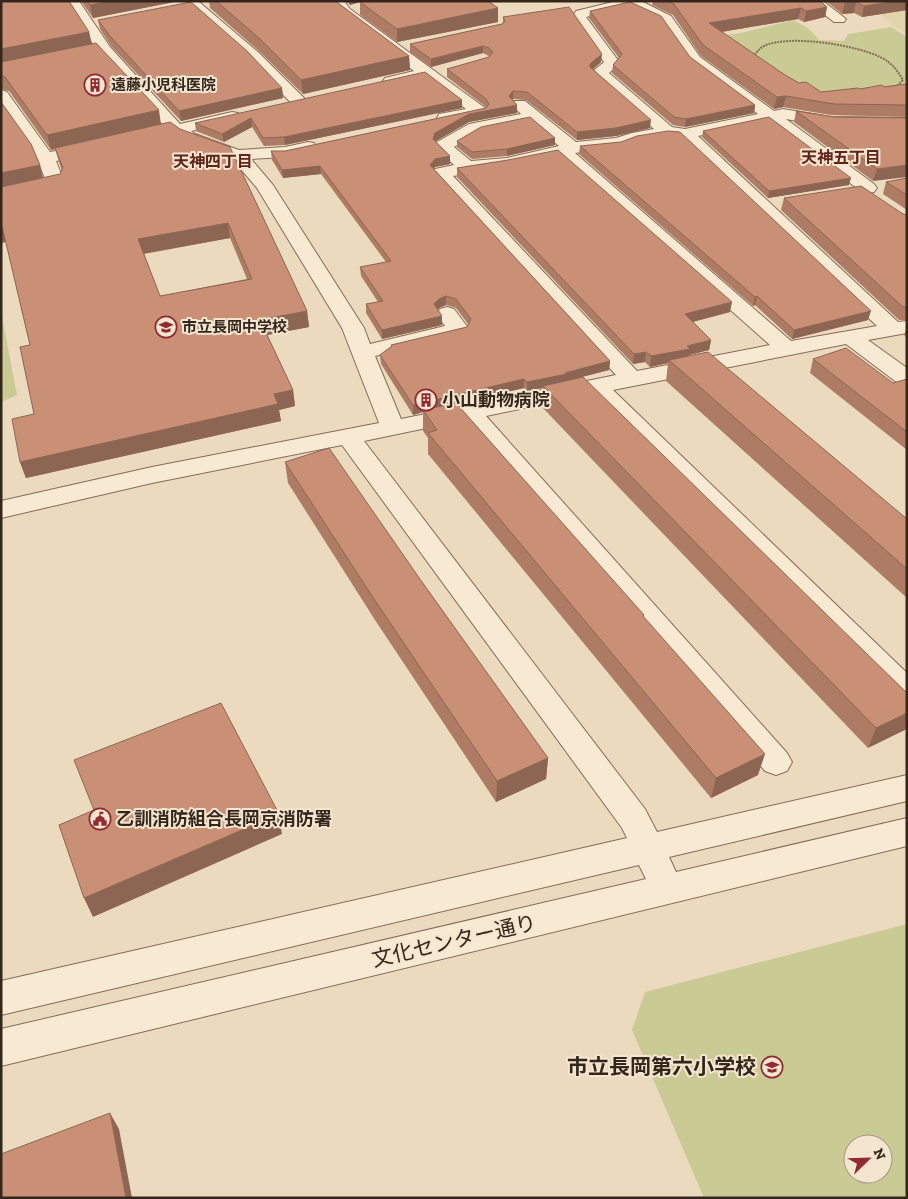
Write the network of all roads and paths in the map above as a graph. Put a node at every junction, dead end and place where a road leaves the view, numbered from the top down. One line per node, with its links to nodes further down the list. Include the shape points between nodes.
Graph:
1 (72, 1): 8 (street)
2 (215, 1): 20 (street, via 191,6 254,56)
3 (814, 1): 6 (street)
4 (341, 6): 5 (street); 10 (street)
5 (364, 8)
6 (839, 19)
7 (107, 21): 8 (street)
8 (88, 25): 11 (street)
9 (411, 45): 10 (street)
10 (393, 48): 15 (street)
11 (104, 50): 12 (street); 28 (street)
12 (86, 53)
13 (746, 54): 17 (path, via 755,54 774,44 831,43 852,47 884,59 901,73 903,80)
14 (449, 69): 15 (street)
15 (429, 74): 16 (street); 26 (street, via 479,110)
16 (372, 86)
17 (890, 91)
18 (1, 95): 35 (street)
19 (317, 98): 20 (street)
20 (299, 102): 22 (street)
21 (516, 102): 24 (street)
22 (280, 106)
23 (252, 112): 28 (street)
24 (534, 116): 33 (street); 36 (street, via 475,128 443,146)
25 (771, 116): 27 (street, via 784,114 830,122); 29 (street); 29 (street, via 695,60 666,19 632,2 581,14 579,17 612,63 599,73); 37 (street)
26 (431, 121)
27 (907, 123)
28 (177, 130): 30 (street); 34 (street, via 189,138)
29 (676, 133): 33 (street); 42 (street)
30 (128, 141)
31 (324, 143): 34 (street, via 285,152)
32 (109, 145): 35 (street)
33 (567, 149): 36 (street, via 506,163); 46 (street)
34 (238, 155): 47 (street, via 264,185 353,328)
35 (46, 158): 39 (street, via 56,184)
36 (467, 167): 50 (street, via 441,172)
37 (871, 188): 38 (street); 41 (street)
38 (842, 193)
39 (1, 197)
40 (783, 203): 42 (street)
41 (882, 204)
42 (764, 206): 44 (street)
43 (447, 313): 47 (street, via 458,329)
44 (900, 328): 45 (street)
45 (850, 337): 46 (street); 49 (street)
46 (786, 348): 48 (street)
47 (363, 352): 54 (street)
48 (718, 362): 50 (street); 51 (street)
49 (907, 379)
50 (632, 380): 52 (street)
51 (741, 381)
52 (597, 387): 53 (street); 57 (street)
53 (470, 412): 54 (street); 58 (street)
54 (393, 428): 55 (street)
55 (348, 436): 56 (street); 61 (street, via 634,819)
56 (1, 510)
57 (907, 691)
58 (776, 762)
59 (907, 788): 61 (street)
60 (907, 832): 62 (street, 文化センター通り)
61 (648, 849): 62 (street); 63 (street)
62 (668, 890): 64 (street, 文化センター通り)
63 (1, 998)
64 (1, 1048)

